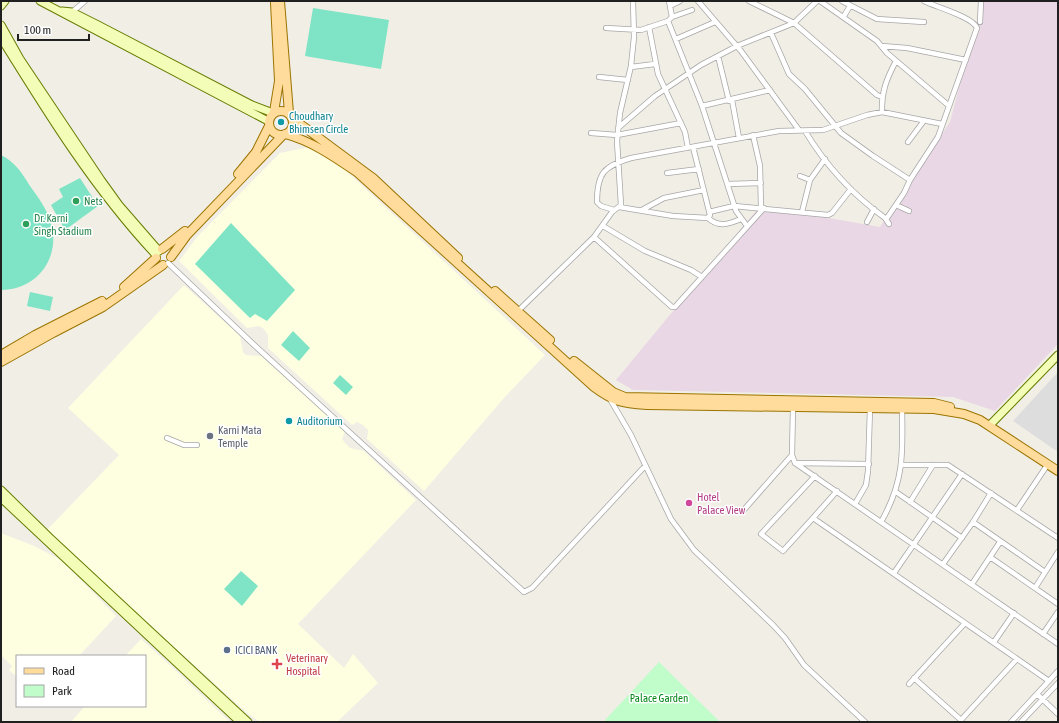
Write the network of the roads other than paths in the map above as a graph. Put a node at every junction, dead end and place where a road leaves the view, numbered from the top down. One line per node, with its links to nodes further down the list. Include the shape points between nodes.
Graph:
1 (5, 1): 17 (street)
2 (40, 1): 20 (street)
3 (85, 1): 20 (street)
4 (275, 1): 50 (main road, via 279,81)
5 (280, 1): 52 (main road)
6 (633, 1): 30 (street)
7 (680, 1): 15 (street)
8 (749, 1): 26 (street)
9 (817, 1): 26 (street)
10 (820, 1): 16 (street)
11 (842, 1): 18 (street)
12 (924, 1): 37 (street, via 975,24 977,32)
13 (981, 1): 25 (street)
14 (701, 2): 23 (street)
15 (670, 3): 22 (street)
16 (827, 3): 21 (street)
17 (1, 6)
18 (850, 6): 21 (street); 24 (street, via 877,19)
19 (692, 10): 22 (street)
20 (70, 15): 50 (street, via 252,105); 55 (street)
21 (844, 16): 35 (street)
22 (670, 19): 28 (street); 33 (street)
23 (715, 22): 33 (street); 34 (street)
24 (924, 22)
25 (980, 22)
26 (794, 23): 31 (street); 46 (street, via 828,55)
27 (1, 25): 99 (street, via 20,59 100,180)
28 (650, 27): 30 (street); 39 (street)
29 (606, 28): 30 (street)
30 (634, 30): 40 (street)
31 (771, 34): 34 (street); 57 (street, via 789,74 805,89)
32 (1, 38): 99 (street, via 100,189 124,220)
33 (676, 39): 41 (street)
34 (737, 46): 36 (street); 45 (street)
35 (882, 46): 37 (street, via 907,48); 38 (street)
36 (718, 56): 41 (street); 47 (street)
37 (966, 60): 48 (street)
38 (896, 61): 46 (street, via 885,81); 48 (street)
39 (656, 64): 40 (street); 44 (street)
40 (631, 67): 43 (street)
41 (689, 74): 44 (street); 49 (street)
42 (599, 77): 43 (street)
43 (628, 80): 58 (street)
44 (665, 89): 54 (street); 58 (street)
45 (770, 90): 47 (street); 59 (street)
46 (882, 97): 51 (street)
47 (730, 100): 49 (street); 65 (street)
48 (948, 105): 56 (street)
49 (702, 106): 67 (street)
50 (273, 112): 52 (main road, via 280,110); 55 (main road)
51 (882, 112): 53 (street); 57 (street, via 866,115)
52 (290, 116): 62 (main road, via 292,126); 102 (main road, via 373,178 483,282)
53 (924, 122): 56 (street); 66 (street)
54 (681, 123): 63 (street); 69 (street)
55 (269, 124): 62 (main road, via 274,133); 99 (main road, via 249,162 178,237)
56 (942, 124): 76 (street, via 938,137)
57 (836, 127): 60 (street); 76 (street, via 873,156)
58 (618, 128): 63 (street)
59 (799, 130): 60 (street); 64 (street)
60 (805, 131): 70 (street)
61 (591, 133): 63 (street)
62 (284, 134): 100 (main road, via 187,235); 106 (main road, via 303,140 358,173 479,285)
63 (618, 135): 71 (street)
64 (753, 135): 65 (street); 77 (street)
65 (739, 138): 67 (street)
66 (908, 142)
67 (715, 143): 68 (street); 78 (street)
68 (693, 147): 69 (street); 72 (street)
69 (688, 148): 71 (street)
70 (825, 159): 75 (street); 79 (street)
71 (617, 162): 83 (street, via 621,202); 86 (street, via 604,170 597,198 601,206)
72 (699, 169): 73 (street); 80 (street)
73 (667, 173)
74 (800, 176): 75 (street)
75 (810, 180): 90 (street)
76 (910, 180): 81 (street)
77 (761, 183): 78 (street); 84 (street)
78 (728, 184): 82 (street)
79 (851, 189): 85 (street); 90 (street, via 830,214)
80 (704, 190): 87 (street, via 664,198); 89 (street)
81 (896, 205): 88 (street); 92 (street, via 887,218)
82 (734, 206): 84 (street); 89 (street); 93 (street)
83 (619, 207): 86 (street); 87 (street)
84 (762, 208): 90 (street); 97 (street)
85 (874, 209): 92 (street); 94 (street)
86 (614, 210): 96 (street)
87 (642, 210): 91 (street, via 673,216)
88 (909, 211)
89 (709, 212): 91 (street)
90 (802, 212)
91 (708, 218): 93 (street, via 723,225)
92 (884, 218): 95 (street)
93 (742, 219): 97 (street)
94 (867, 222)
95 (889, 224)
96 (603, 226): 98 (street); 101 (street, via 645,251)
97 (747, 226): 101 (street)
98 (594, 237): 101 (street, via 672,307 677,305); 102 (street)
99 (158, 253): 100 (main road, via 160,264); 100 (main road, via 170,253); 103 (main road, via 142,272 110,297)
100 (168, 262): 105 (main road, via 103,307); 120 (street, via 253,344 524,592 532,588)
101 (702, 277)
102 (518, 311): 110 (main road, via 598,382 625,397 934,403 973,412)
103 (1, 355)
104 (1058, 355): 110 (street)
105 (1, 362)
106 (610, 399): 107 (main road, via 647,405); 120 (street)
107 (793, 407): 108 (main road); 113 (street)
108 (870, 408): 109 (main road); 115 (street)
109 (902, 409): 110 (main road, via 934,409 964,414); 116 (street)
110 (992, 423): 117 (main road); 118 (main road)
111 (167, 438): 112 (street, via 184,445)
112 (197, 445)
113 (792, 455): 114 (street); 132 (street)
114 (796, 463): 115 (street); 123 (street)
115 (869, 464): 130 (street, via 866,486)
116 (901, 464): 119 (street); 126 (street)
117 (1048, 464): 121 (main road); 131 (street)
118 (1058, 464)
119 (933, 465): 122 (street, via 948,465); 129 (street)
120 (645, 466): 168 (street, via 671,519 694,550 781,633 804,665)
121 (1058, 471)
122 (962, 474): 127 (street); 134 (street)
123 (815, 476): 125 (street); 133 (street, via 761,534 783,551)
124 (1, 490): 167 (street)
125 (837, 491): 130 (street); 133 (street)
126 (896, 492): 129 (street); 135 (street)
127 (991, 493): 131 (street); 136 (street)
128 (1, 498): 166 (street)
129 (910, 502): 134 (street)
130 (855, 504): 135 (street)
131 (1017, 510): 138 (street)
132 (742, 512)
133 (813, 518): 145 (street)
134 (933, 518): 137 (street); 140 (street)
135 (881, 522): 140 (street)
136 (973, 522): 137 (street); 139 (street)
137 (962, 538): 143 (street)
138 (1058, 538)
139 (1000, 542): 142 (street); 144 (street)
140 (915, 545): 143 (street); 145 (street)
141 (1058, 552): 144 (street)
142 (990, 557): 146 (street); 147 (street)
143 (943, 564): 146 (street)
144 (1045, 572): 147 (street)
145 (894, 573): 151 (street)
146 (972, 584): 150 (street)
147 (1035, 588): 148 (street)
148 (1058, 604)
149 (1058, 612): 152 (street)
150 (1014, 614): 152 (street); 153 (street)
151 (965, 623): 153 (street); 157 (street)
152 (1043, 634): 154 (street)
153 (994, 642): 155 (street)
154 (1058, 644)
155 (1017, 659): 158 (street); 164 (street)
156 (1058, 671): 158 (street)
157 (914, 678): 160 (street); 164 (street)
158 (1049, 681): 161 (street)
159 (1058, 683): 162 (street)
160 (909, 684)
161 (1037, 694): 162 (street); 165 (street)
162 (1043, 699): 163 (street); 169 (street)
163 (1058, 714)
164 (962, 721)
165 (1013, 721)
166 (240, 722)
167 (248, 722)
168 (865, 722)
169 (1022, 722)

